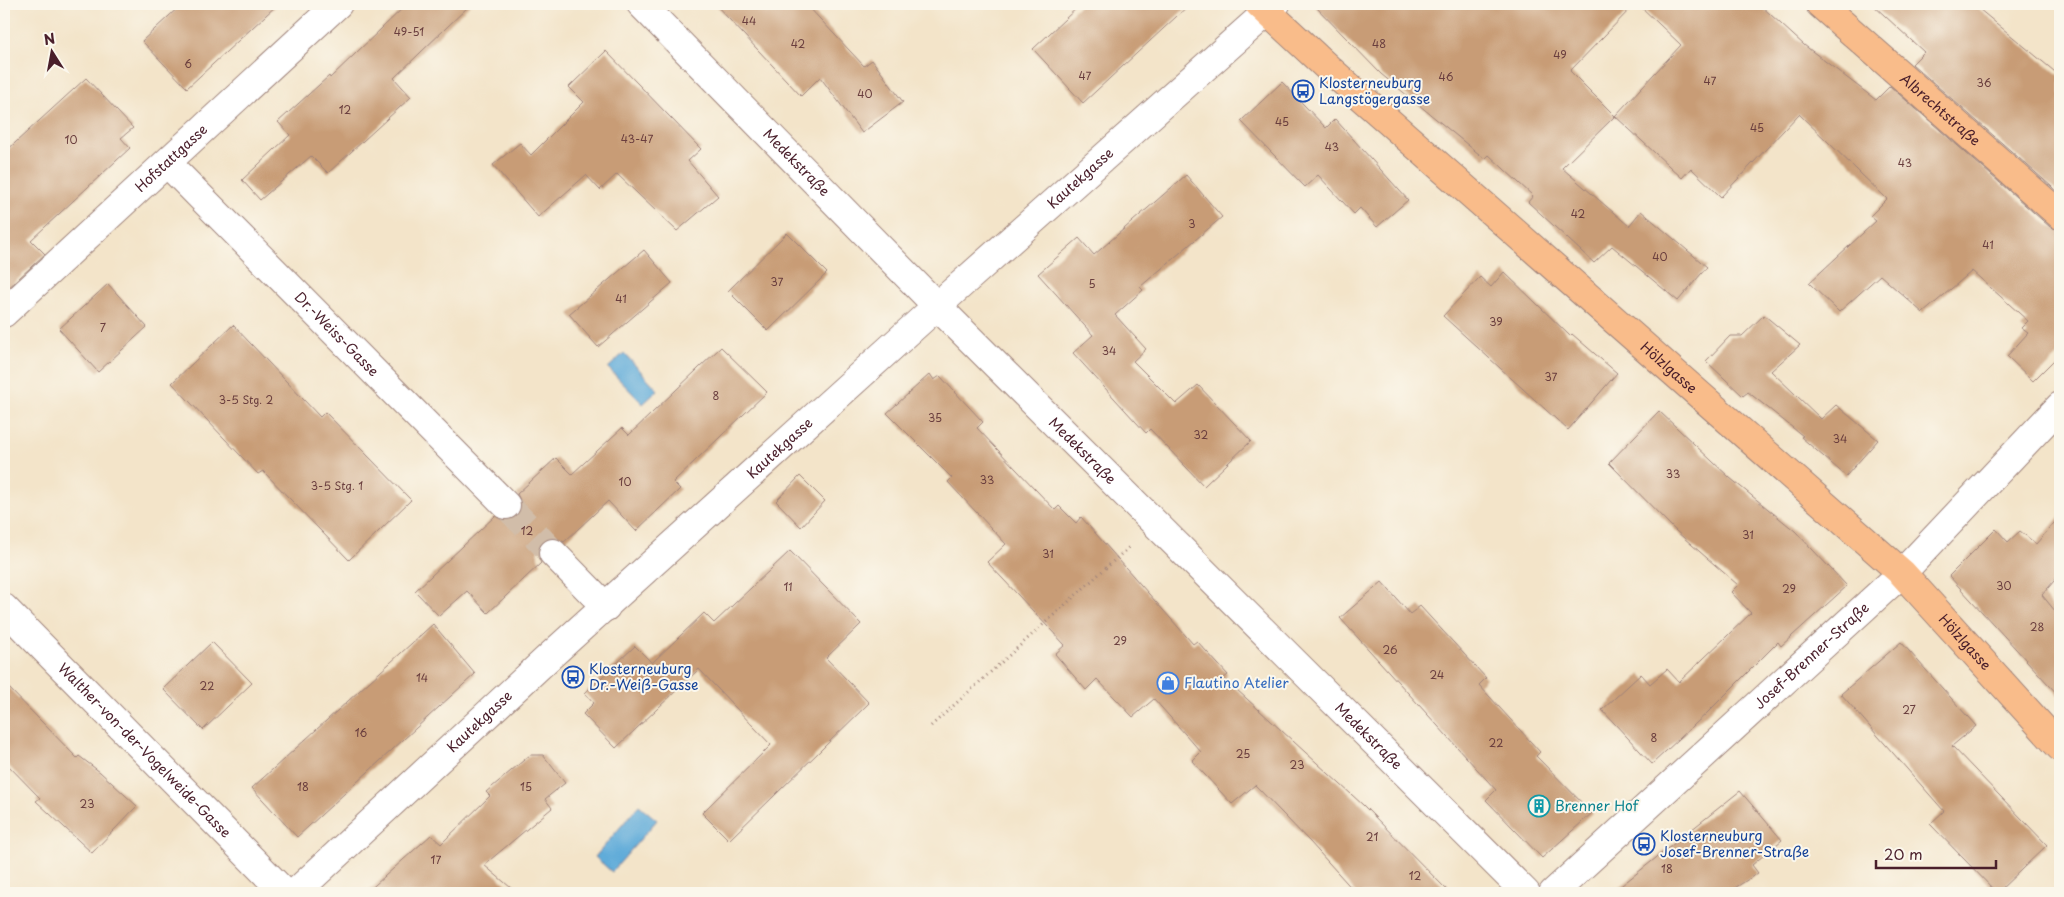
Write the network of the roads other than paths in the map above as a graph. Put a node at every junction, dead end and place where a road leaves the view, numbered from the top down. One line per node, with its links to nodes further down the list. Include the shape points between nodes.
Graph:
1 (338, 4): 5 (street, Hofstattgasse)
2 (641, 4): 7 (street, Medekstraße)
3 (1820, 4): 6 (main road, Albrechtstraße)
4 (1268, 6): 7 (street, Kautekgasse); 12 (main road, Hölzlgasse, via 1335,74)
5 (167, 163): 8 (street, Hofstattgasse); 10 (street, Dr.-Weiss-Gasse)
6 (2060, 215)
7 (937, 306): 13 (street, Kautekgasse); 18 (street, Medekstraße)
8 (4, 313)
9 (2060, 406): 12 (street, Josef-Brenner-Straße)
10 (506, 505)
11 (552, 553): 13 (street)
12 (1902, 573): 15 (main road, Hölzlgasse); 19 (street, Josef-Brenner-Straße)
13 (606, 607): 17 (street, Kautekgasse)
14 (4, 608): 16 (street, Walther-von-der-Vogelweide-Gasse)
15 (2060, 747)
16 (285, 893)
17 (295, 893)
18 (1526, 893)
19 (1553, 893)

